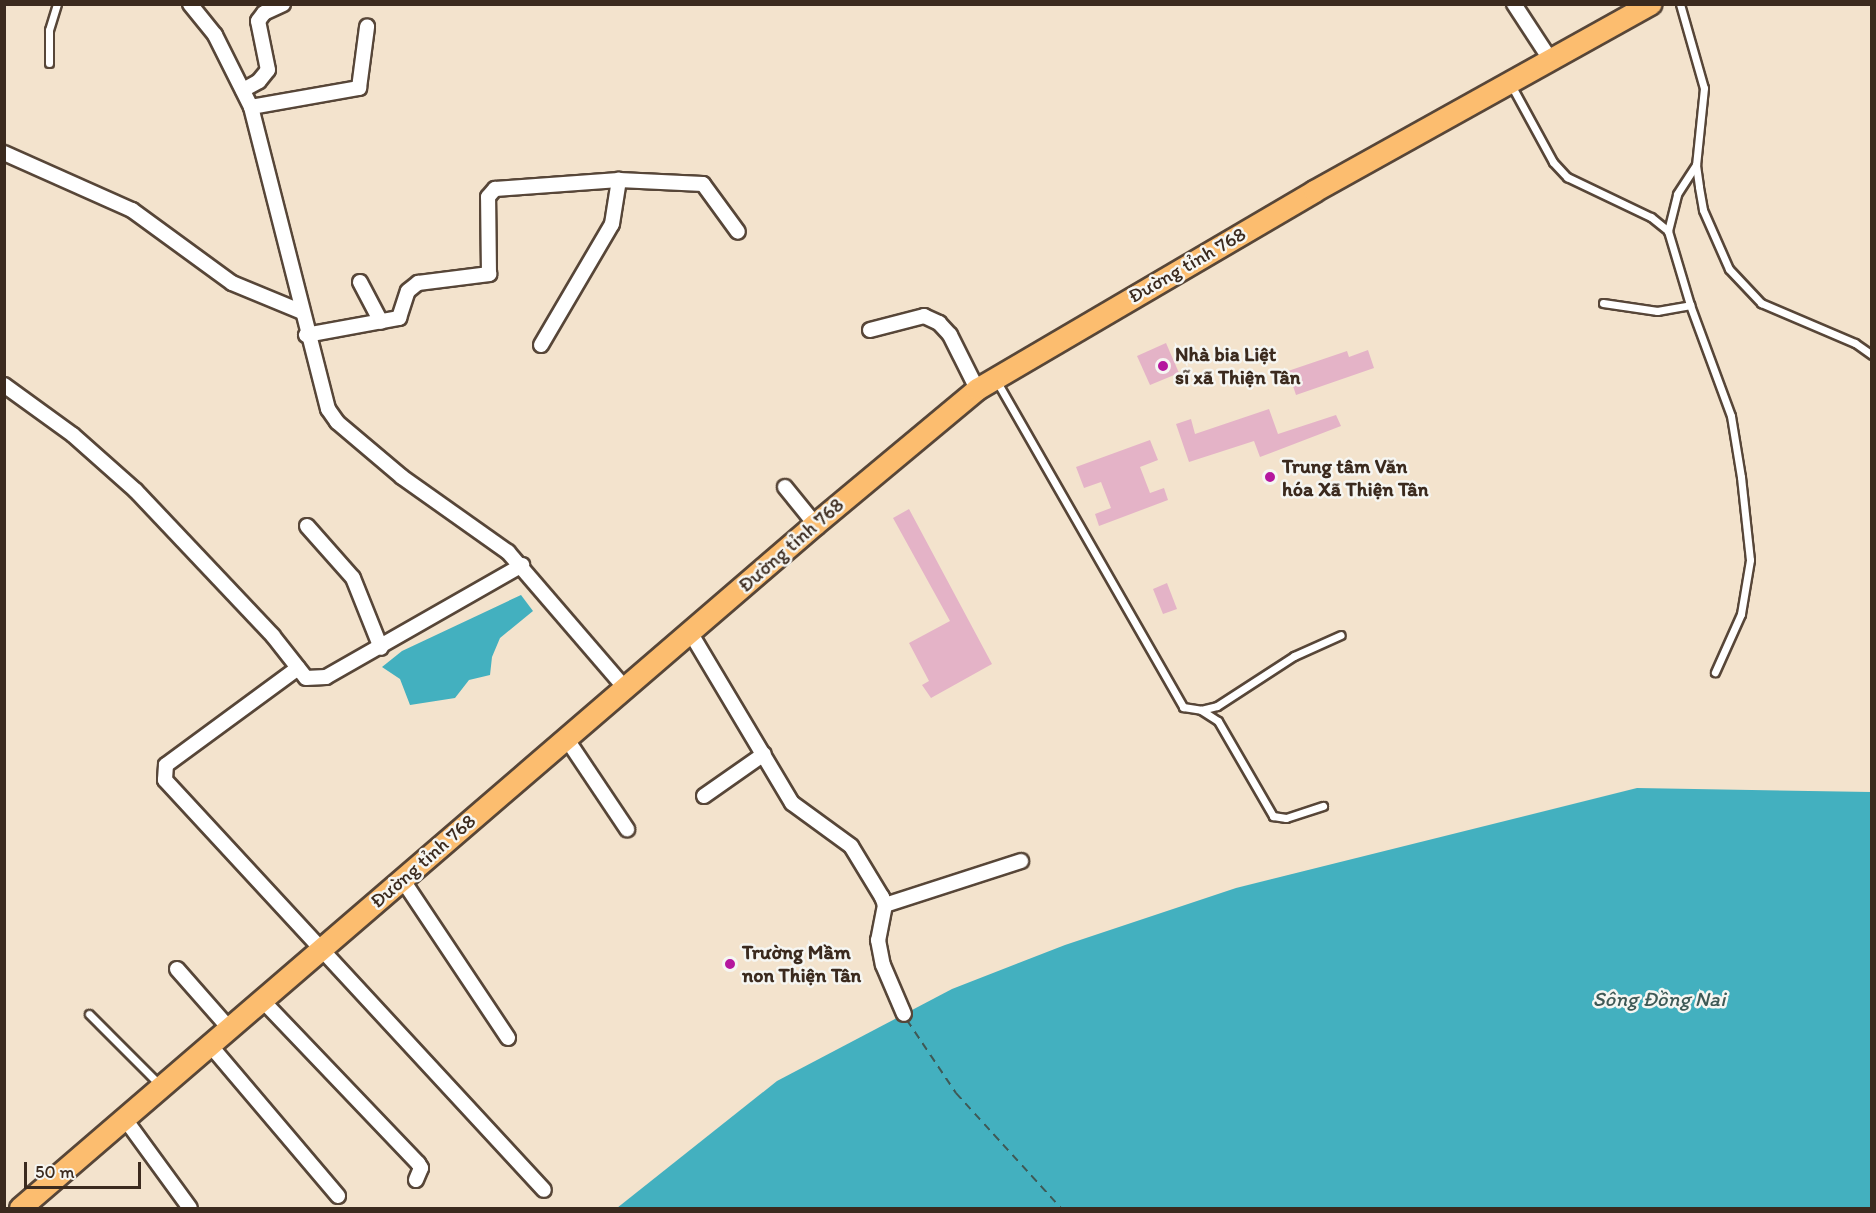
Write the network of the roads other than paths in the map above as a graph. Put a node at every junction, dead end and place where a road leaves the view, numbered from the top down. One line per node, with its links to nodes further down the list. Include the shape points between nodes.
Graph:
1 (57, 4): 9 (lane, via 49,30)
2 (190, 4): 11 (street, via 215,34)
3 (283, 4): 11 (street, via 264,13 258,21 268,70)
4 (1514, 4): 8 (street)
5 (1650, 4): 8 (main road, Đường tỉnh 768)
6 (1680, 4): 14 (lane, via 1704,88)
7 (367, 27): 12 (street, via 359,88)
8 (1550, 59): 10 (main road, Đường tỉnh 768)
9 (50, 63)
10 (1509, 82): 16 (lane, via 1553,162 1567,177 1651,217); 27 (main road, Đường tỉnh 768, via 1210,250)
11 (243, 90): 12 (street)
12 (251, 107): 21 (street)
13 (4, 153): 21 (street, via 132,210 232,283)
14 (1696, 165): 16 (lane, via 1677,194); 26 (lane, via 1703,210 1728,269 1744,287 1780,314 1847,339)
15 (619, 180): 17 (street, via 704,184); 22 (street, via 495,189 488,197 489,274 412,286 399,318); 25 (street, via 612,224)
16 (1668, 231): 20 (lane)
17 (738, 232)
18 (360, 282): 22 (street)
19 (1603, 303): 20 (lane, via 1657,311)
20 (1689, 305): 37 (lane, via 1731,416 1750,560 1741,614)
21 (300, 311): 24 (street)
22 (381, 322): 24 (street)
23 (870, 330): 27 (street, via 924,316 939,323 950,335)
24 (306, 334): 32 (street, via 321,393 337,422 402,477)
25 (541, 345)
26 (1872, 355)
27 (986, 384): 30 (main road, Đường tỉnh 768); 39 (lane, via 1183,707)
28 (4, 385): 36 (street, via 73,435 136,491)
29 (785, 487): 30 (street)
30 (815, 524): 33 (main road, Đường tỉnh 768)
31 (307, 526): 35 (street, via 353,578)
32 (522, 565): 35 (street); 38 (street)
33 (690, 632): 38 (main road, Đường tỉnh 768); 41 (street)
34 (1341, 635): 39 (lane, via 1294,656 1217,706)
35 (381, 648): 36 (street, via 317,679 306,678)
36 (298, 668): 48 (street, via 166,765 163,772 165,780)
37 (1715, 672)
38 (625, 688): 40 (main road, Đường tỉnh 768)
39 (1201, 710): 43 (lane, via 1218,721 1273,816 1286,818)
40 (566, 738): 44 (street); 46 (main road, Đường tỉnh 768)
41 (764, 754): 42 (street); 47 (street, via 792,803 851,846)
42 (704, 796)
43 (1323, 806)
44 (627, 829)
45 (1021, 861): 47 (street)
46 (402, 879): 48 (main road, Đường tỉnh 768); 54 (street)
47 (885, 905): 52 (street, via 878,940 883,965)
48 (322, 948): 50 (main road, Đường tỉnh 768); 59 (street)
49 (177, 969): 53 (street)
50 (262, 1000): 53 (main road, Đường tỉnh 768); 58 (street, via 418,1163 421,1168)
51 (89, 1014): 56 (lane)
52 (904, 1014)
53 (230, 1028): 55 (main road, Đường tỉnh 768)
54 (508, 1038)
55 (210, 1045): 56 (main road, Đường tỉnh 768); 60 (street)
56 (162, 1086): 57 (main road, Đường tỉnh 768)
57 (124, 1119): 61 (main road, Đường tỉnh 768); 62 (street)
58 (416, 1180)
59 (544, 1190)
60 (338, 1196)
61 (20, 1209)
62 (190, 1209)

